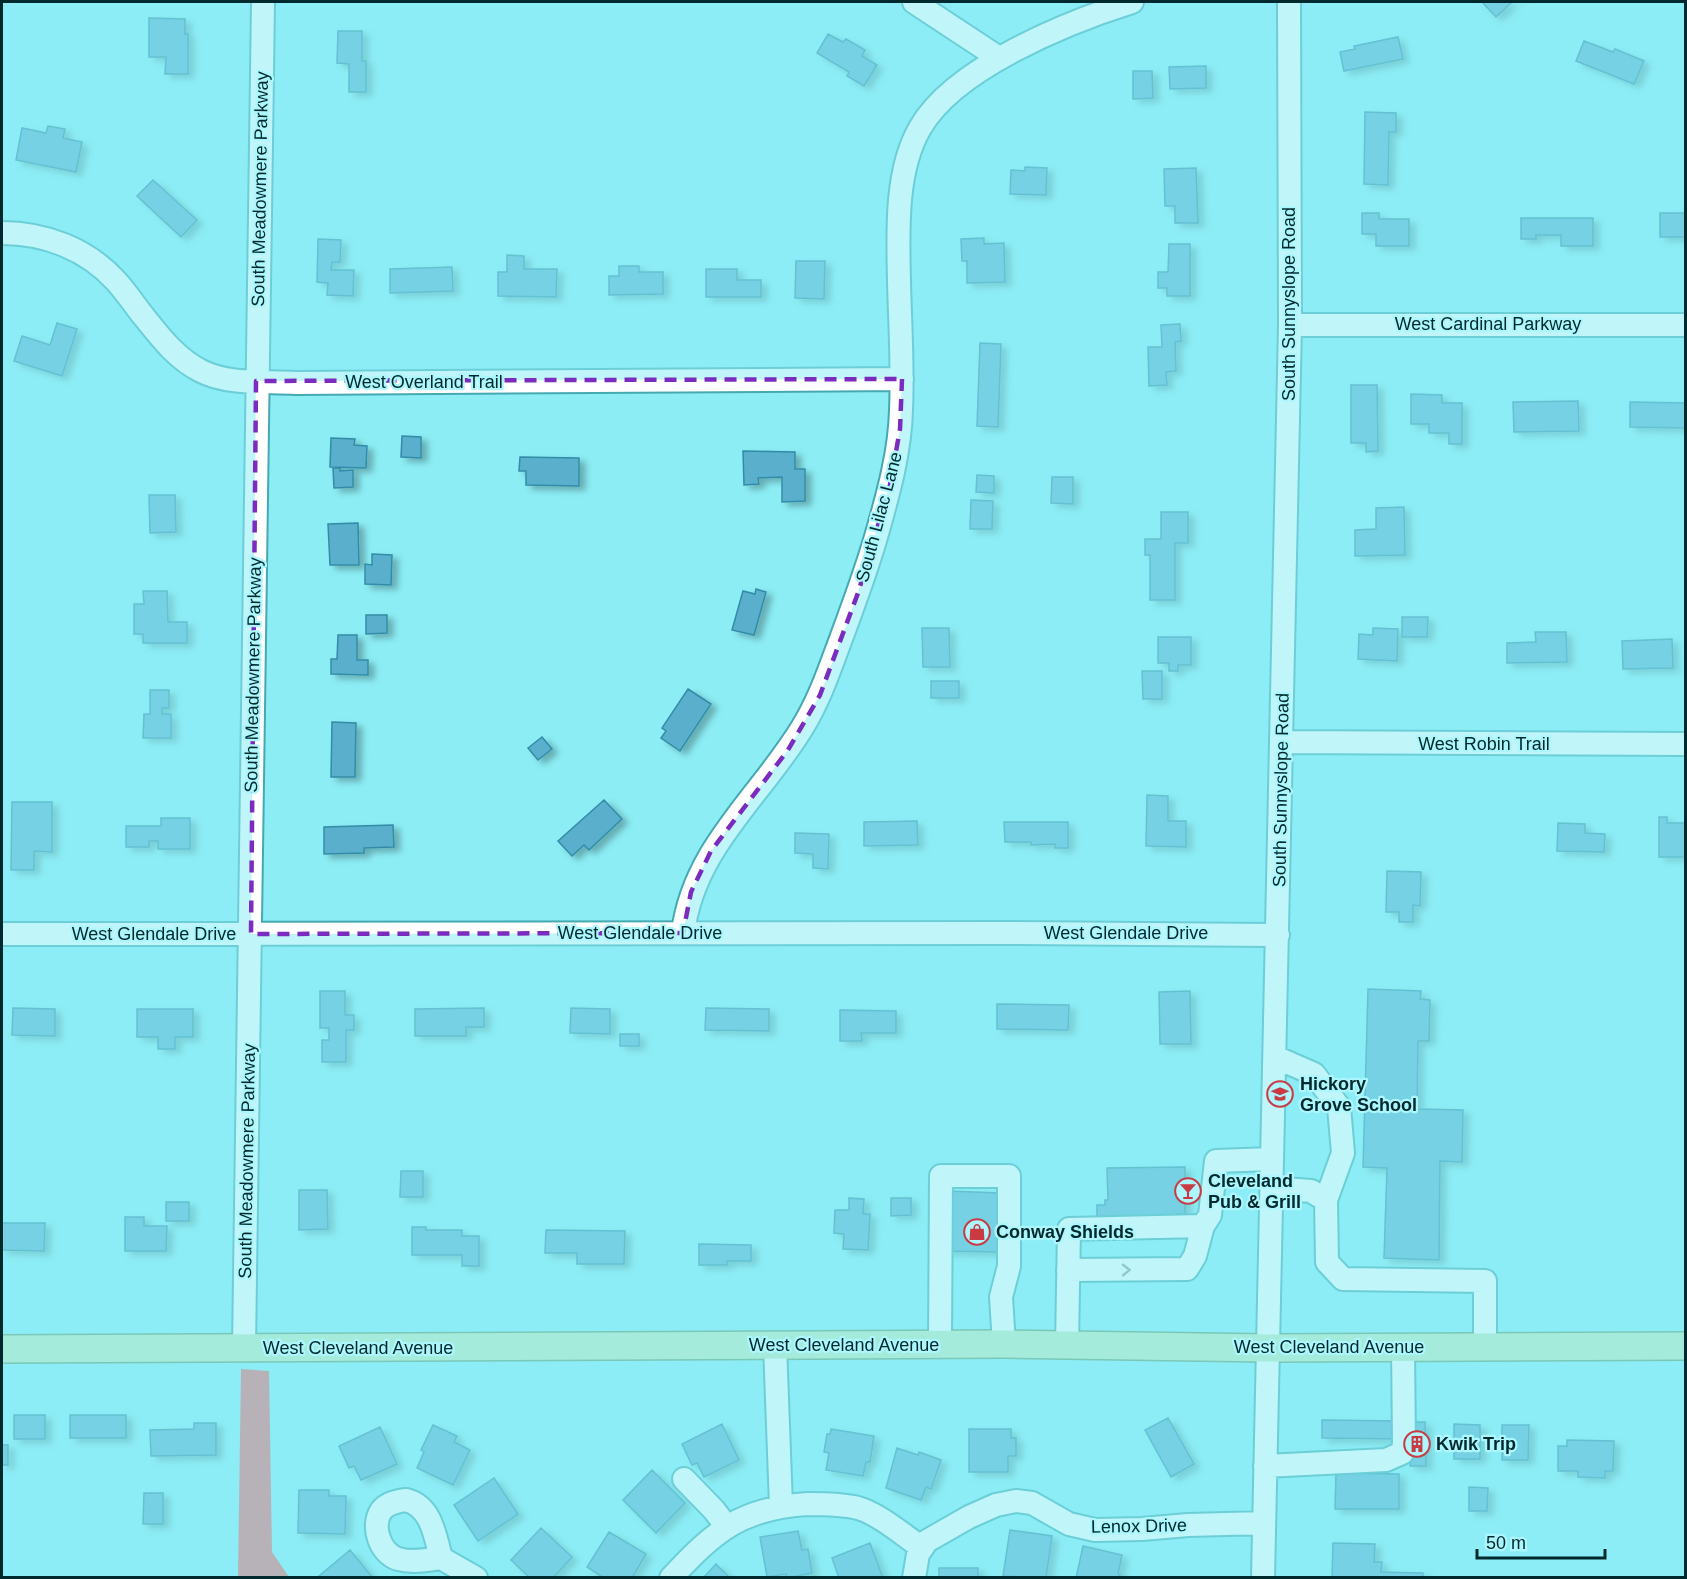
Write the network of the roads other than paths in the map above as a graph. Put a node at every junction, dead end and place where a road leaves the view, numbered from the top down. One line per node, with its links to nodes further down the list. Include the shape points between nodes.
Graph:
1 (263, 2): 10 (street, South Meadowmere Parkway)
2 (914, 2): 5 (street)
3 (1132, 2): 5 (street, South Lilac Lane, via 1077,21)
4 (1289, 2): 7 (street, South Sunnyslope Road)
5 (999, 58): 9 (street, South Lilac Lane, via 967,78 937,104 910,149 899,212)
6 (2, 233): 10 (street, West Overland Trail, via 44,237 87,257 116,282 175,354 216,377)
7 (1290, 325): 8 (street, West Cardinal Parkway); 11 (street, South Sunnyslope Road)
8 (1686, 325)
9 (902, 380): 10 (street, West Overland Trail); 13 (street, South Lilac Lane, via 900,429 890,485 858,593 820,695 788,750 711,851 686,909)
10 (256, 381): 15 (street, South Meadowmere Parkway)
11 (1282, 742): 12 (street, West Robin Trail); 16 (street, South Sunnyslope Road)
12 (1686, 744)
13 (683, 933): 15 (street, West Glendale Drive); 16 (street, West Glendale Drive)
14 (2, 934): 15 (street, West Glendale Drive)
15 (251, 934): 30 (street, South Meadowmere Parkway)
16 (1278, 934): 17 (street, South Sunnyslope Road)
17 (1275, 1057): 18 (street, South Sunnyslope Road); 20 (street, via 1314,1074 1339,1107 1343,1153)
18 (1272, 1159): 19 (street, South Sunnyslope Road); 21 (street, via 1216,1161 1210,1215)
19 (1272, 1188): 20 (street, via 1311,1191); 31 (street, South Sunnyslope Road)
20 (1326, 1200): 27 (street, via 1327,1262 1343,1279 1485,1281)
21 (1203, 1226): 22 (street, one-way to 21, via 1187,1269 1195,1257); 22 (street, via 1069,1229)
22 (1068, 1270): 26 (street)
23 (1004, 1344): 25 (main road, West Cleveland Avenue); 25 (street, via 1001,1297 1009,1266 1009,1176 941,1176); 26 (main road, West Cleveland Avenue)
24 (775, 1345): 25 (main road, West Cleveland Avenue); 30 (main road, West Cleveland Avenue); 35 (street)
25 (940, 1345)
26 (1067, 1345): 31 (main road, West Cleveland Avenue)
27 (1485, 1346): 28 (main road, West Cleveland Avenue); 29 (main road, West Cleveland Avenue)
28 (1686, 1346)
29 (1403, 1347): 31 (main road, West Cleveland Avenue); 33 (street, via 1402,1453 1386,1460)
30 (244, 1348): 32 (main road, West Cleveland Avenue)
31 (1268, 1348): 33 (street, South Sunnyslope Road)
32 (2, 1349)
33 (1265, 1466): 36 (street, South Sunnyslope Road)
34 (684, 1479): 37 (street)
35 (781, 1506): 37 (street, via 746,1516); 38 (street, via 825,1503 858,1508)
36 (1264, 1523): 38 (street, Lenox Drive, via 1095,1530 1069,1524 1032,1503 1016,1501 969,1517); 43 (street, South Sunnyslope Road)
37 (727, 1527): 41 (street, via 700,1547)
38 (921, 1547): 42 (street)
39 (441, 1557): 40 (street)
40 (476, 1578)
41 (671, 1578)
42 (914, 1578)
43 (1263, 1578)

